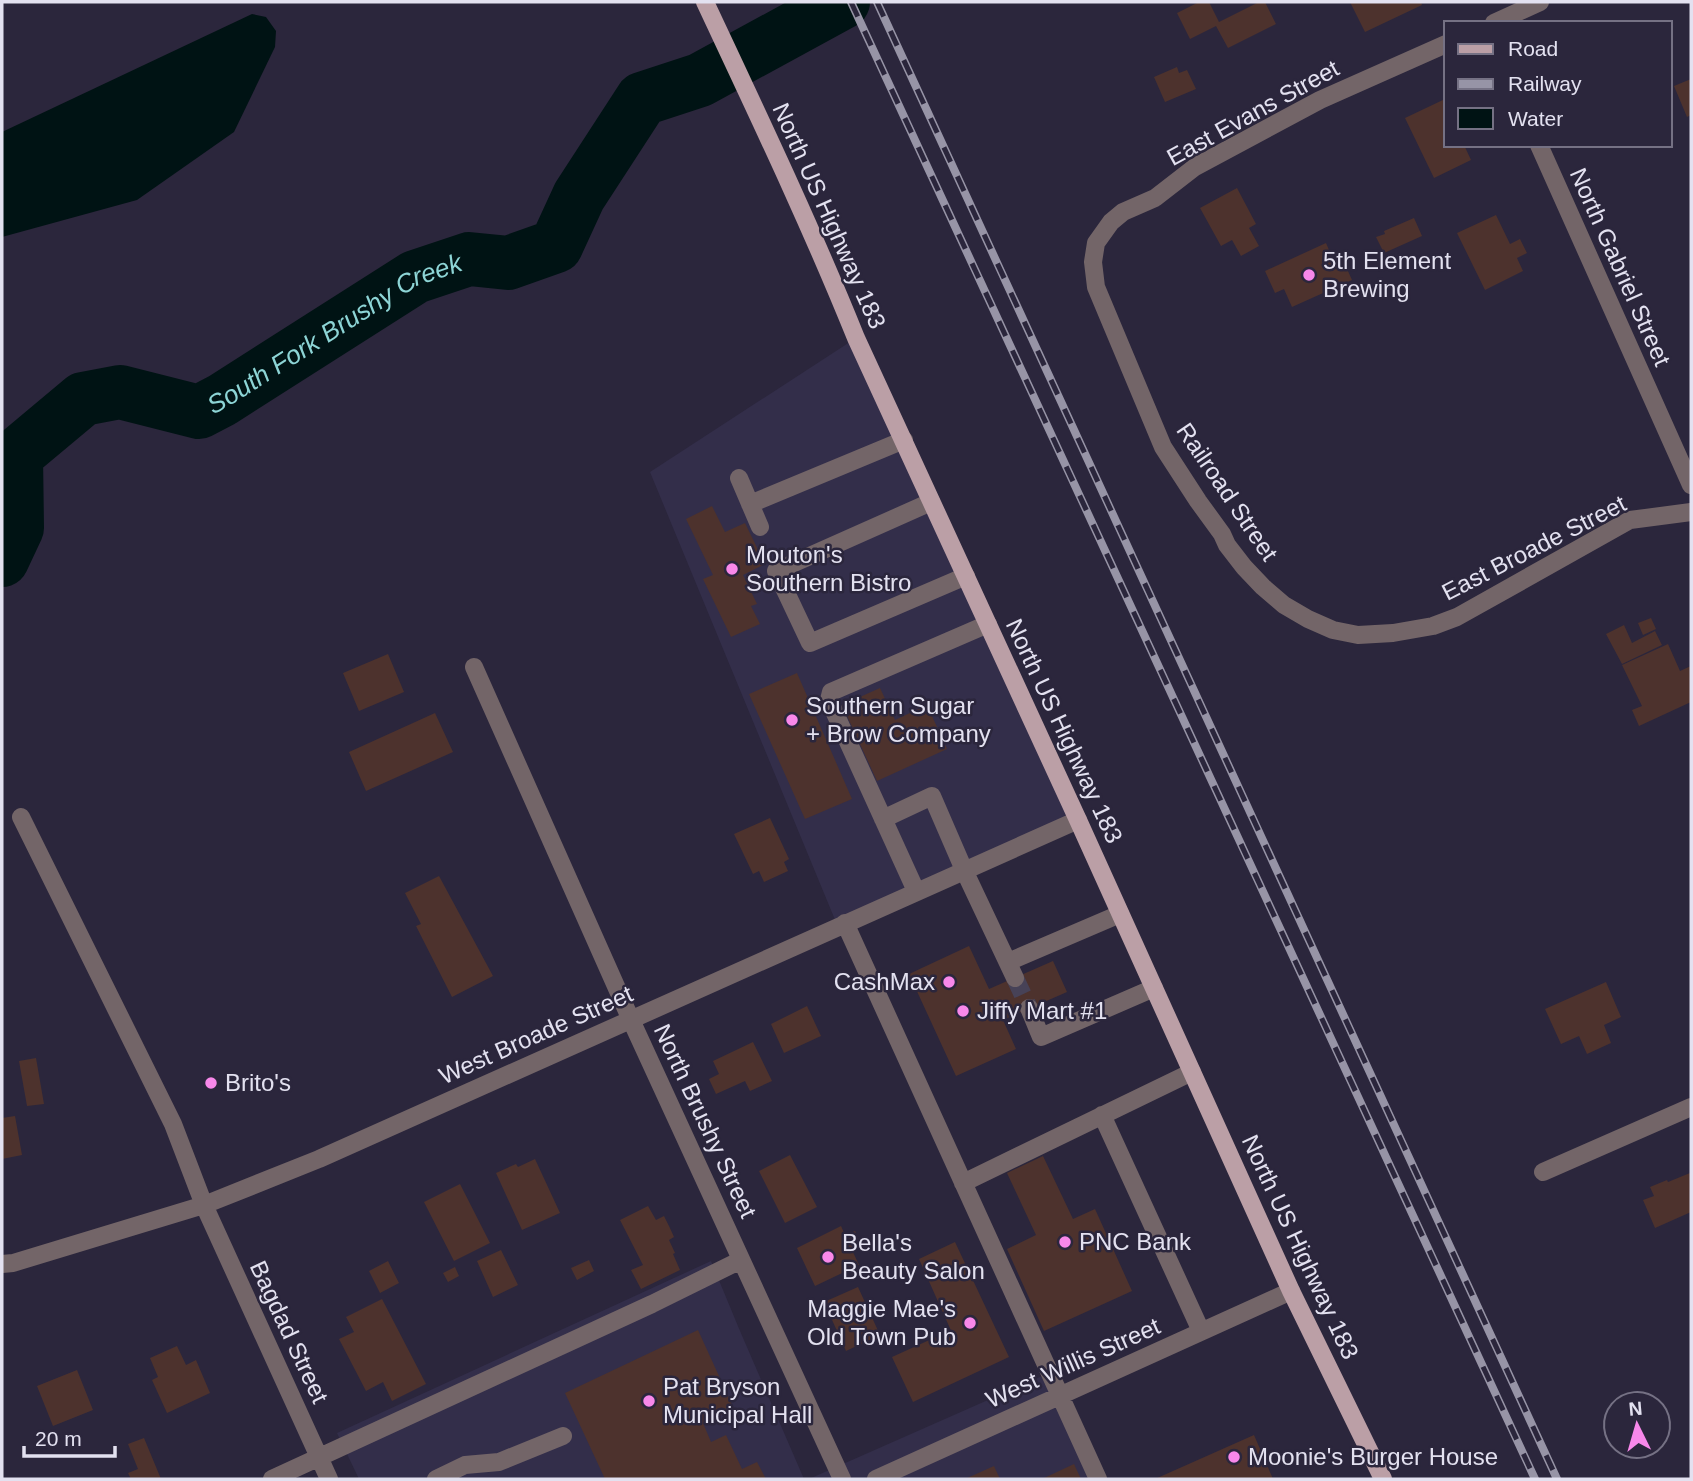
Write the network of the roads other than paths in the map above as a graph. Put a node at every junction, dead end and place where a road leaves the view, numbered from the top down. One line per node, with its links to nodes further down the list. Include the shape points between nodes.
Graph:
1 (705, 2): 7 (main road, North US Highway 183)
2 (1540, 2): 3 (street)
3 (1498, 21)
4 (1444, 45): 6 (street, East Evans Street, via 1320,100 1195,167 1155,198 1123,212)
5 (1540, 147): 9 (street, North Gabriel Street)
6 (1096, 243): 16 (street, Railroad Street, via 1096,287 1163,447 1198,501 1244,567 1284,605 1333,630)
7 (904, 440): 10 (main road, North US Highway 183); 11 (street)
8 (739, 478): 11 (street)
9 (1691, 485)
10 (932, 502): 14 (main road, North US Highway 183); 14 (street, via 776,570 810,643)
11 (751, 504): 13 (street)
12 (1691, 512): 16 (street, East Broade Street, via 1630,520 1433,626)
13 (760, 527)
14 (966, 576): 15 (main road, North US Highway 183)
15 (988, 625): 19 (street, via 831,692 829,700); 20 (main road, North US Highway 183)
16 (1358, 635)
17 (474, 667): 27 (street, North Brushy Street)
18 (21, 817): 33 (street, Bagdad Street, via 173,1124)
19 (883, 819): 21 (street, via 932,796); 22 (street)
20 (1078, 820): 21 (street, West Broade Street); 23 (main road, North US Highway 183)
21 (964, 870): 22 (street, West Broade Street); 23 (street, via 1011,970)
22 (916, 891): 24 (street, West Broade Street)
23 (1121, 914): 25 (main road, North US Highway 183)
24 (845, 923): 27 (street, West Broade Street); 32 (street)
25 (1154, 989): 26 (street, via 1041,1037); 28 (main road, North US Highway 183)
26 (1029, 1008)
27 (631, 1020): 33 (street, West Broade Street, via 319,1159); 34 (street, North Brushy Street)
28 (1192, 1072): 30 (street); 36 (main road, North US Highway 183)
29 (1691, 1107): 31 (street)
30 (1102, 1115): 32 (street); 37 (street)
31 (1543, 1172)
32 (963, 1182): 38 (street)
33 (204, 1205): 35 (street, West Broade Street); 40 (street, Bagdad Street)
34 (741, 1260): 40 (street); 44 (street, North Brushy Street)
35 (2, 1265)
36 (1291, 1291): 37 (street, West Willis Street); 47 (main road, North US Highway 183)
37 (1201, 1331): 38 (street, West Willis Street)
38 (1060, 1396): 45 (street, West Willis Street); 46 (street)
39 (563, 1436): 43 (street, via 499,1462 465,1465)
40 (319, 1457): 41 (street); 42 (street, Bagdad Street)
41 (272, 1479)
42 (330, 1479)
43 (436, 1479)
44 (842, 1479)
45 (876, 1479)
46 (1098, 1479)
47 (1383, 1479)

